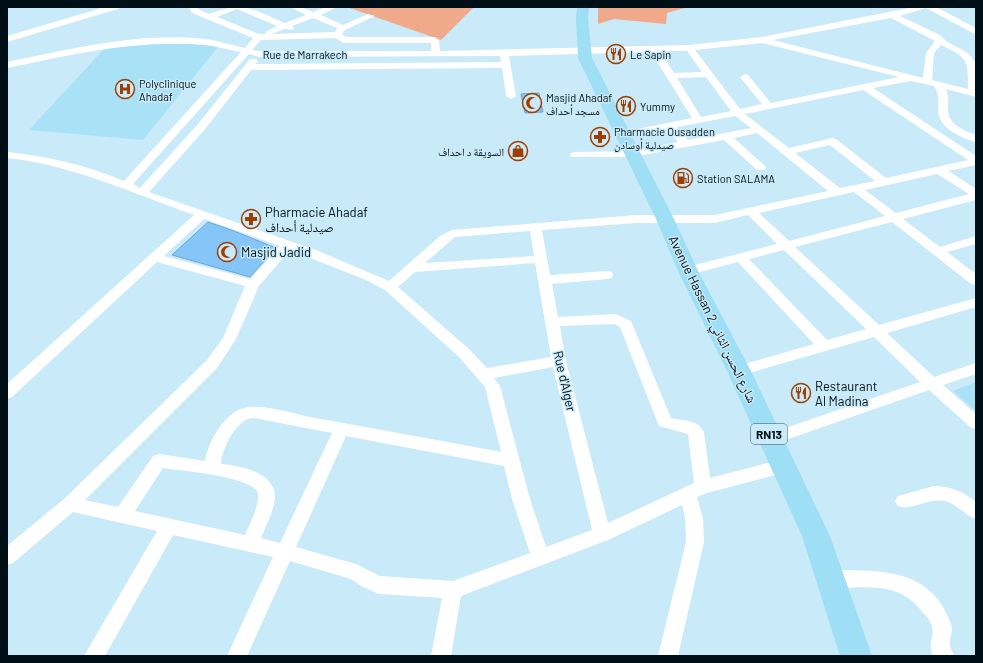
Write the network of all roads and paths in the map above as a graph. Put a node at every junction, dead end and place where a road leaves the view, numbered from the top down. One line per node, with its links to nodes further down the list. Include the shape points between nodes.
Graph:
1 (115, 7): 20 (street)
2 (193, 7): 13 (street, via 195,11)
3 (235, 7): 13 (street)
4 (240, 7): 14 (street)
5 (294, 7): 10 (street)
6 (333, 7): 10 (street)
7 (584, 7): 26 (main road, Avenue Hassan 2 شارع الحسن الثاني / RN13)
8 (923, 7): 11 (street, Rue de Marrakech)
9 (930, 7): 16 (street)
10 (314, 15): 14 (street); 15 (street, via 331,20)
11 (892, 15): 21 (street, Rue de Marrakech); 22 (street)
12 (371, 16): 15 (street)
13 (209, 17): 18 (street)
14 (285, 26): 17 (street); 18 (street)
15 (342, 28): 19 (street)
16 (976, 31)
17 (305, 35): 18 (street); 19 (street)
18 (258, 37): 25 (street)
19 (341, 38): 29 (street); 30 (street, via 435,40)
20 (7, 39)
21 (762, 40): 23 (street, Rue de Marrakech); 37 (street)
22 (940, 41): 38 (street, via 930,53); 41 (street, via 967,55 972,61)
23 (689, 48): 24 (street, Rue de Marrakech); 34 (street)
24 (654, 49): 26 (street, Rue de Marrakech); 35 (street)
25 (247, 51): 28 (street, Rue de Marrakech); 31 (street, Rue de Marrakech, via 207,42 135,41 105,44); 60 (street)
26 (583, 51): 27 (street, Rue de Marrakech); 48 (main road, Avenue Hassan 2 شارع الحسن الثاني / RN13)
27 (503, 53): 30 (street, Rue de Marrakech); 32 (street)
28 (259, 54): 29 (street, Rue de Marrakech); 33 (street)
29 (332, 54): 30 (street, Rue de Marrakech)
30 (436, 54)
31 (7, 65)
32 (504, 65): 33 (street); 42 (street)
33 (248, 68): 63 (street, via 202,126)
34 (708, 74): 35 (street); 44 (street)
35 (670, 76): 45 (street)
36 (744, 77): 43 (street)
37 (910, 78): 38 (street); 40 (street)
38 (927, 82): 39 (street)
39 (938, 85): 41 (street); 50 (street, via 945,98 945,120 957,130)
40 (865, 87): 43 (street); 56 (street)
41 (974, 94)
42 (511, 96)
43 (768, 106): 44 (street)
44 (737, 112): 45 (street); 47 (street)
45 (698, 120): 46 (street)
46 (669, 125): 48 (street); 51 (street)
47 (759, 130): 49 (street); 52 (street)
48 (623, 135): 53 (main road, Avenue Hassan 2 شارع الحسن الثاني / RN13)
49 (726, 136): 51 (street); 57 (street)
50 (976, 139)
51 (685, 144): 53 (street)
52 (786, 152): 59 (street, via 832,142); 62 (street)
53 (632, 154): 55 (street); 68 (main road, Avenue Hassan 2 شارع الحسن الثاني / RN13)
54 (7, 155): 60 (street, via 78,168)
55 (575, 155)
56 (976, 162): 58 (street)
57 (761, 168)
58 (939, 170): 59 (street); 64 (street)
59 (884, 182): 61 (street)
60 (126, 185): 63 (street)
61 (856, 188): 62 (street); 67 (street)
62 (837, 192): 65 (street)
63 (142, 193): 66 (street)
64 (976, 195): 67 (street)
65 (750, 211): 68 (street, via 715,219); 72 (street)
66 (202, 214): 71 (street); 75 (street)
67 (894, 217): 72 (street); 73 (street)
68 (665, 220): 69 (street, via 636,219); 78 (main road, Avenue Hassan 2 شارع الحسن الثاني / RN13)
69 (535, 227): 76 (street, Rue d'Alger); 77 (street, via 452,234 444,238)
70 (976, 240): 73 (street)
71 (288, 244): 82 (street); 83 (street)
72 (786, 245): 74 (street); 86 (street)
73 (938, 252): 81 (street)
74 (740, 257): 78 (street); 87 (street)
75 (156, 258): 82 (street); 93 (street)
76 (541, 259): 77 (street); 80 (street, Rue d'Alger)
77 (413, 268): 83 (street)
78 (688, 271): 90 (main road, Avenue Hassan 2 شارع الحسن الثاني / RN13)
79 (607, 274): 80 (street)
80 (545, 280): 85 (street, Rue d'Alger)
81 (976, 281)
82 (253, 284): 102 (street, via 229,338 212,364)
83 (390, 287): 91 (street)
84 (976, 302): 86 (street)
85 (552, 322): 88 (street, Rue d'Alger); 100 (street, via 616,319 626,324 664,422 669,425 687,426 696,432)
86 (877, 332): 87 (street); 92 (street)
87 (824, 346): 90 (street)
88 (559, 361): 91 (street); 106 (street, Rue d'Alger)
89 (976, 368): 92 (street)
90 (739, 370): 96 (main road, Avenue Hassan 2 شارع الحسن الثاني / RN13)
91 (484, 374): 97 (street, via 492,386)
92 (931, 383): 94 (street); 96 (street)
93 (7, 393)
94 (976, 423)
95 (342, 428): 97 (street); 99 (street, via 258,413 243,414 236,419 215,450 213,462); 108 (street)
96 (771, 439): 98 (main road, Avenue Hassan 2 شارع الحسن الثاني / RN13)
97 (510, 460): 109 (street)
98 (783, 466): 100 (street); 111 (main road, Avenue Hassan 2 شارع الحسن الثاني / RN13, via 816,536)
99 (216, 470): 104 (street, via 159,461); 107 (street, via 252,478 261,484 266,494)
100 (696, 491): 106 (street); 116 (street, via 695,542)
101 (904, 501): 103 (street, via 938,492 962,500)
102 (70, 504): 104 (street); 110 (street)
103 (976, 512)
104 (122, 516): 105 (street)
105 (169, 526): 107 (street); 113 (street)
106 (602, 534): 109 (street)
107 (250, 544): 108 (street)
108 (286, 552): 112 (street, via 356,572 379,584 427,590); 114 (street)
109 (540, 556): 112 (street)
110 (7, 557)
111 (832, 579): 117 (main road, Avenue Hassan 2 شارع الحسن الثاني / RN13); 118 (street, via 893,582 920,594 940,618 943,632 939,646)
112 (453, 590): 115 (street)
113 (94, 656)
114 (237, 656)
115 (441, 656)
116 (668, 656)
117 (856, 656)
118 (944, 656)

